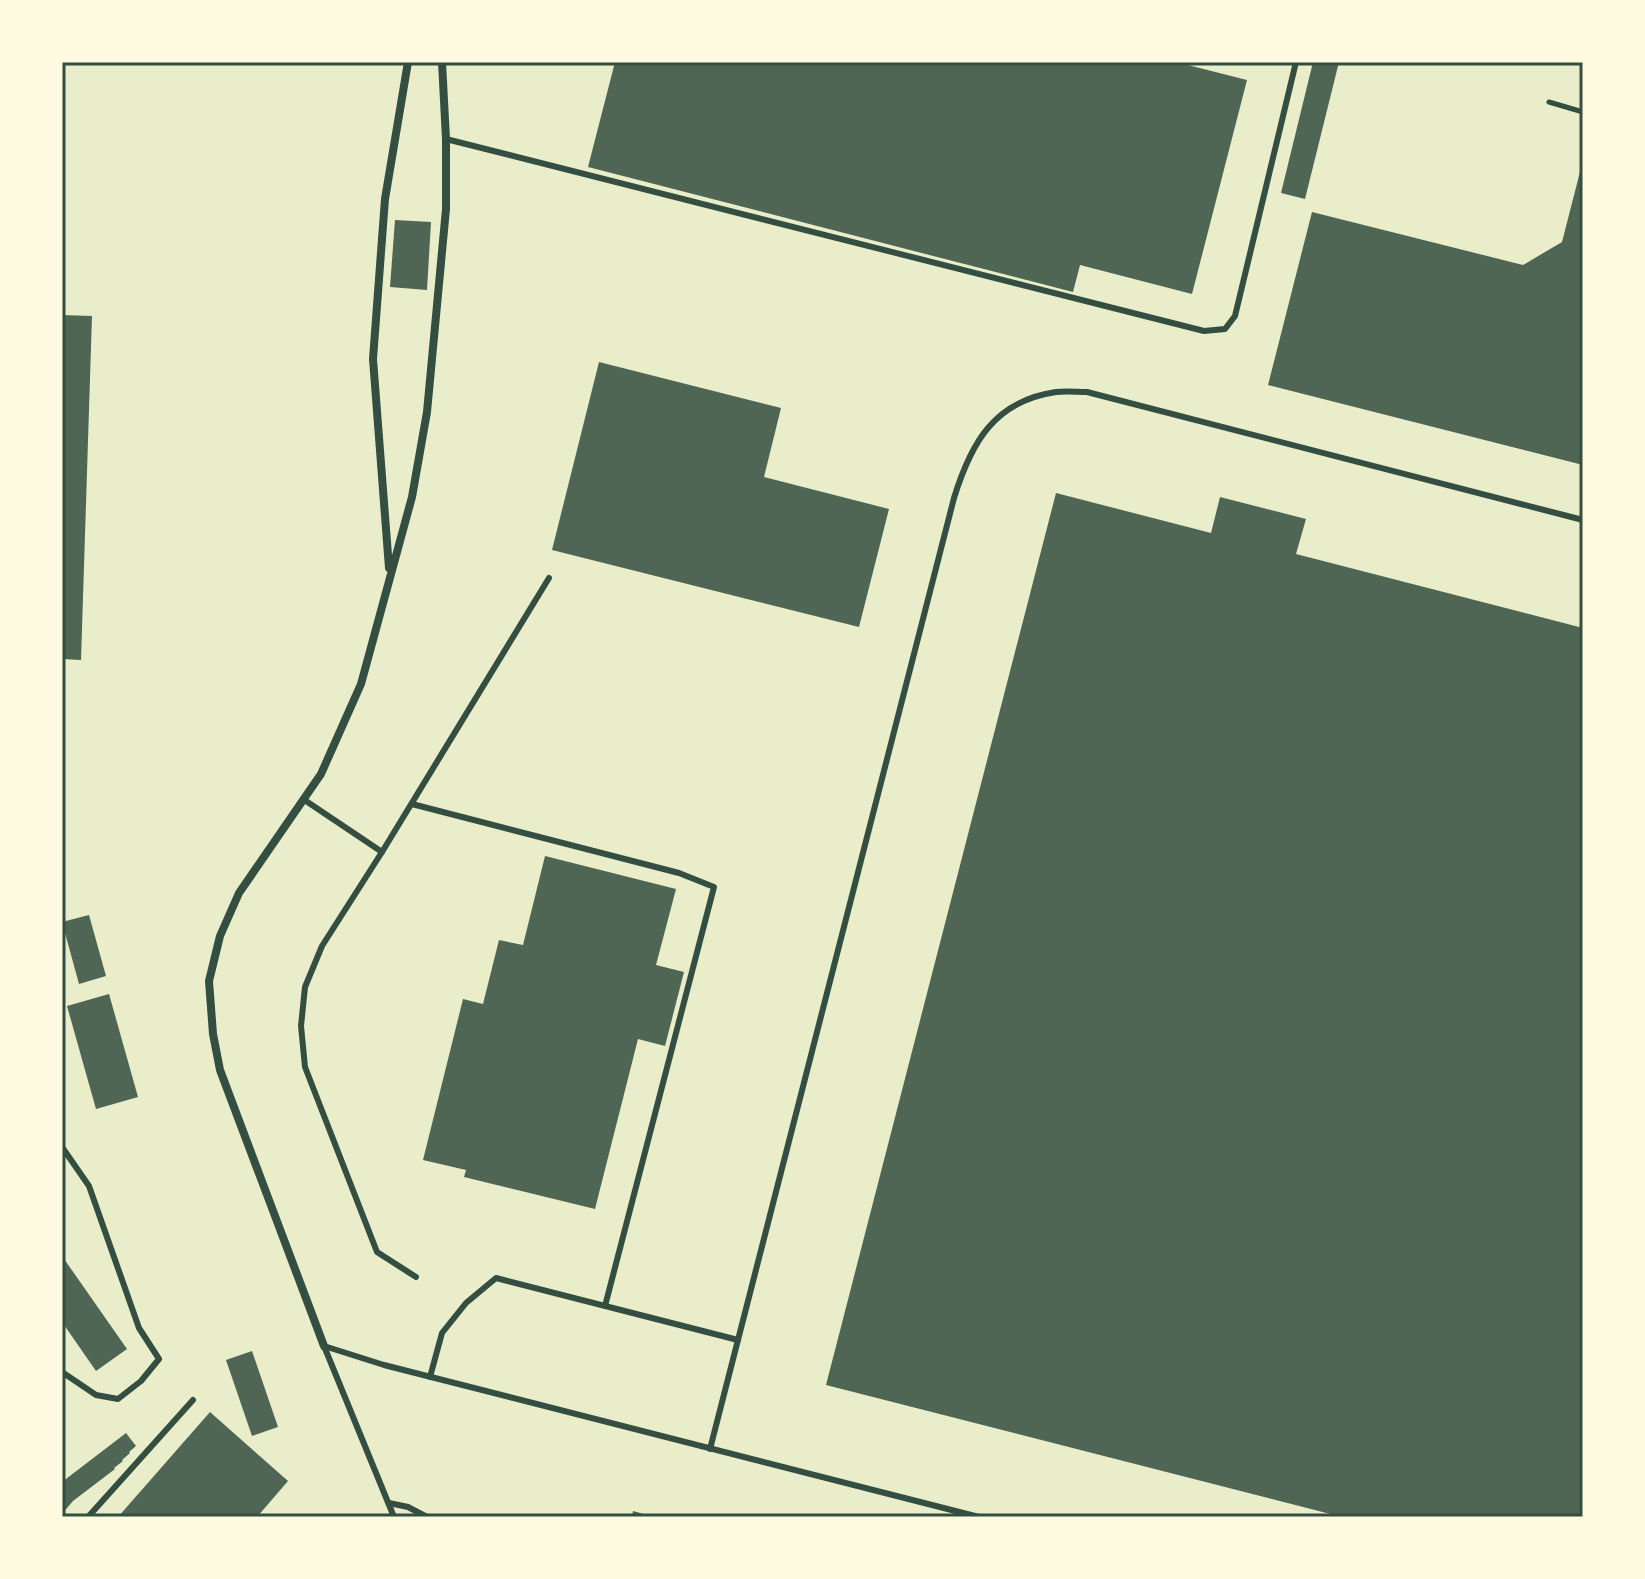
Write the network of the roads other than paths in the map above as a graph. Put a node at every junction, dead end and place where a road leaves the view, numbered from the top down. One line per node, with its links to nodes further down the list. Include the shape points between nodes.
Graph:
1 (408, 62): 6 (street, via 385,199 373,359)
2 (442, 62): 4 (street)
3 (1296, 62): 4 (lane, via 1235,316 1225,329 1204,331)
4 (446, 139): 6 (street, via 446,209 427,412)
5 (1583, 520): 14 (lane, via 1087,392 1057,392 1001,414 964,464 954,498)
6 (390, 577): 8 (street, via 361,684 321,774)
7 (549, 578): 9 (lane)
8 (303, 799): 10 (lane); 15 (street, via 239,893 220,936 209,981 220,1070)
9 (412, 804): 10 (lane); 13 (lane, via 679,873 714,887)
10 (382, 852): 12 (lane, via 322,946 305,987 301,1026 305,1067 377,1252)
11 (62, 1147): 16 (lane, via 89,1186 139,1328 159,1359 118,1399 96,1395)
12 (416, 1277)
13 (605, 1306): 14 (lane); 17 (lane, via 496,1278 442,1333)
14 (738, 1340): 19 (lane)
15 (324, 1346): 17 (lane); 20 (lane)
16 (62, 1372)
17 (430, 1377): 19 (lane)
18 (193, 1400): 21 (lane)
19 (710, 1449): 24 (lane)
20 (389, 1503): 22 (lane); 23 (lane)
21 (88, 1517)
22 (394, 1517)
23 (427, 1517)
24 (979, 1517)

